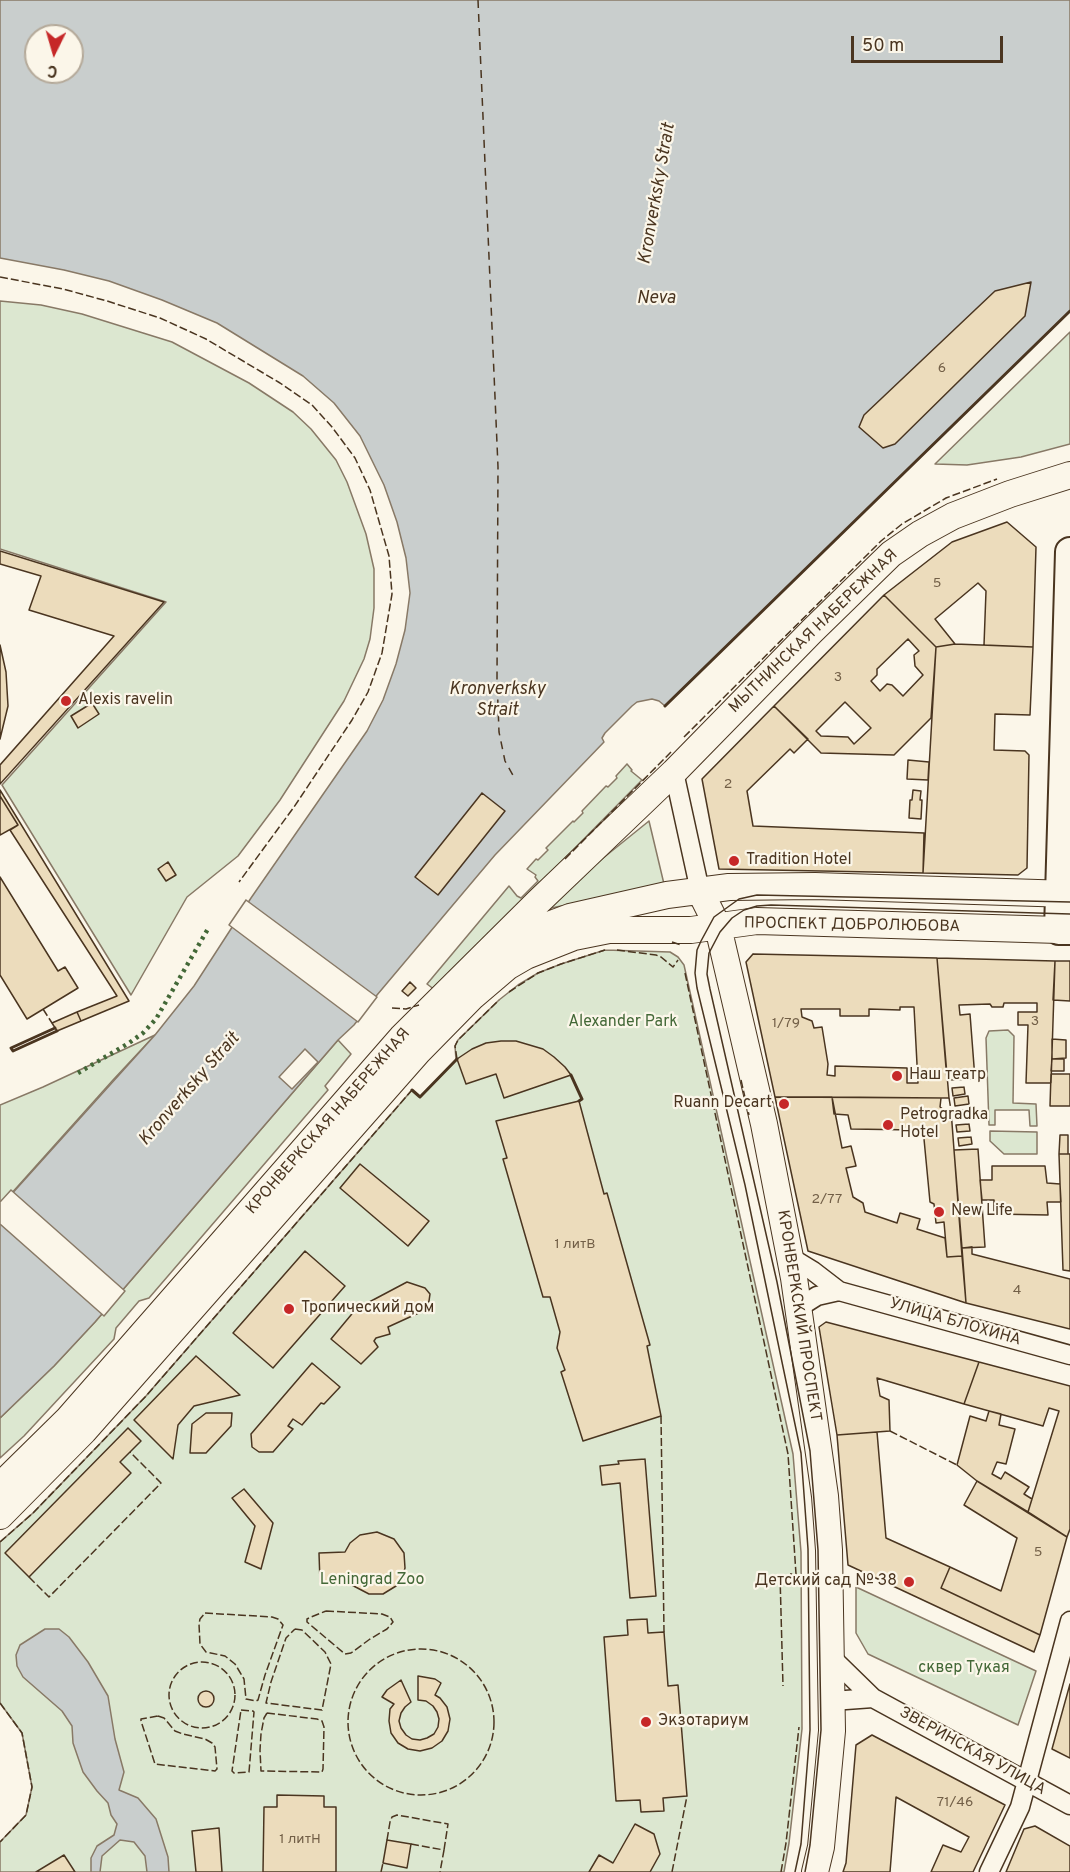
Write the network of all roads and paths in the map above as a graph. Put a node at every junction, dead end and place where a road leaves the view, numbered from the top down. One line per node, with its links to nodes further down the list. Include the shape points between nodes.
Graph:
1 (1070, 475): 3 (main road, МЫТНИНСКАЯ НАБЕРЕЖНАЯ, via 953,516 891,554)
2 (1070, 552): 5 (main road)
3 (674, 772): 4 (street, КРОНВЕРКСКИЙ ПРОСПЕКТ); 8 (main road, КРОНВЕРКСКАЯ НАБЕРЕЖНАЯ)
4 (700, 891): 5 (main road, via 815,886); 6 (main road, КРОНВЕРКСКИЙ ПРОСПЕКТ); 8 (main road, via 570,917)
5 (1065, 893): 7 (main road)
6 (718, 927): 7 (main road, ПРОСПЕКТ ДОБРОЛЮБОВА, via 757,921); 9 (main road, ПРОСПЕКТ ДОБРОЛЮБОВА, via 609,930 574,937 507,967); 10 (main road, КРОНВЕРКСКИЙ ПРОСПЕКТ)
7 (1064, 930)
8 (485, 954): 14 (main road, КРОНВЕРКСКАЯ НАБЕРЕЖНАЯ, via 373,1069 68,1419)
9 (473, 996): 15 (main road, КРОНВЕРКСКАЯ НАБЕРЕЖНАЯ, via 389,1083 84,1431)
10 (790, 1257): 11 (street, УЛИЦА БЛОХИНА); 12 (main road, КРОНВЕРКСКИЙ ПРОСПЕКТ)
11 (839, 1290): 12 (street, via 817,1296); 13 (street, УЛИЦА БЛОХИНА)
12 (798, 1308): 17 (main road, КРОНВЕРКСКИЙ ПРОСПЕКТ, via 825,1496)
13 (1070, 1355)
14 (0, 1486)
15 (0, 1516)
16 (1070, 1621): 20 (street)
17 (832, 1658): 18 (street, ЗВЕРИНСКАЯ УЛИЦА); 19 (main road, КРОНВЕРКСКИЙ ПРОСПЕКТ)
18 (873, 1698): 19 (street); 20 (street, ЗВЕРИНСКАЯ УЛИЦА)
19 (832, 1701): 22 (main road, КРОНВЕРКСКИЙ ПРОСПЕКТ, via 821,1847)
20 (1026, 1781): 21 (street, ЗВЕРИНСКАЯ УЛИЦА); 23 (street, via 1020,1807)
21 (1070, 1805)
22 (815, 1872)
23 (989, 1872)

